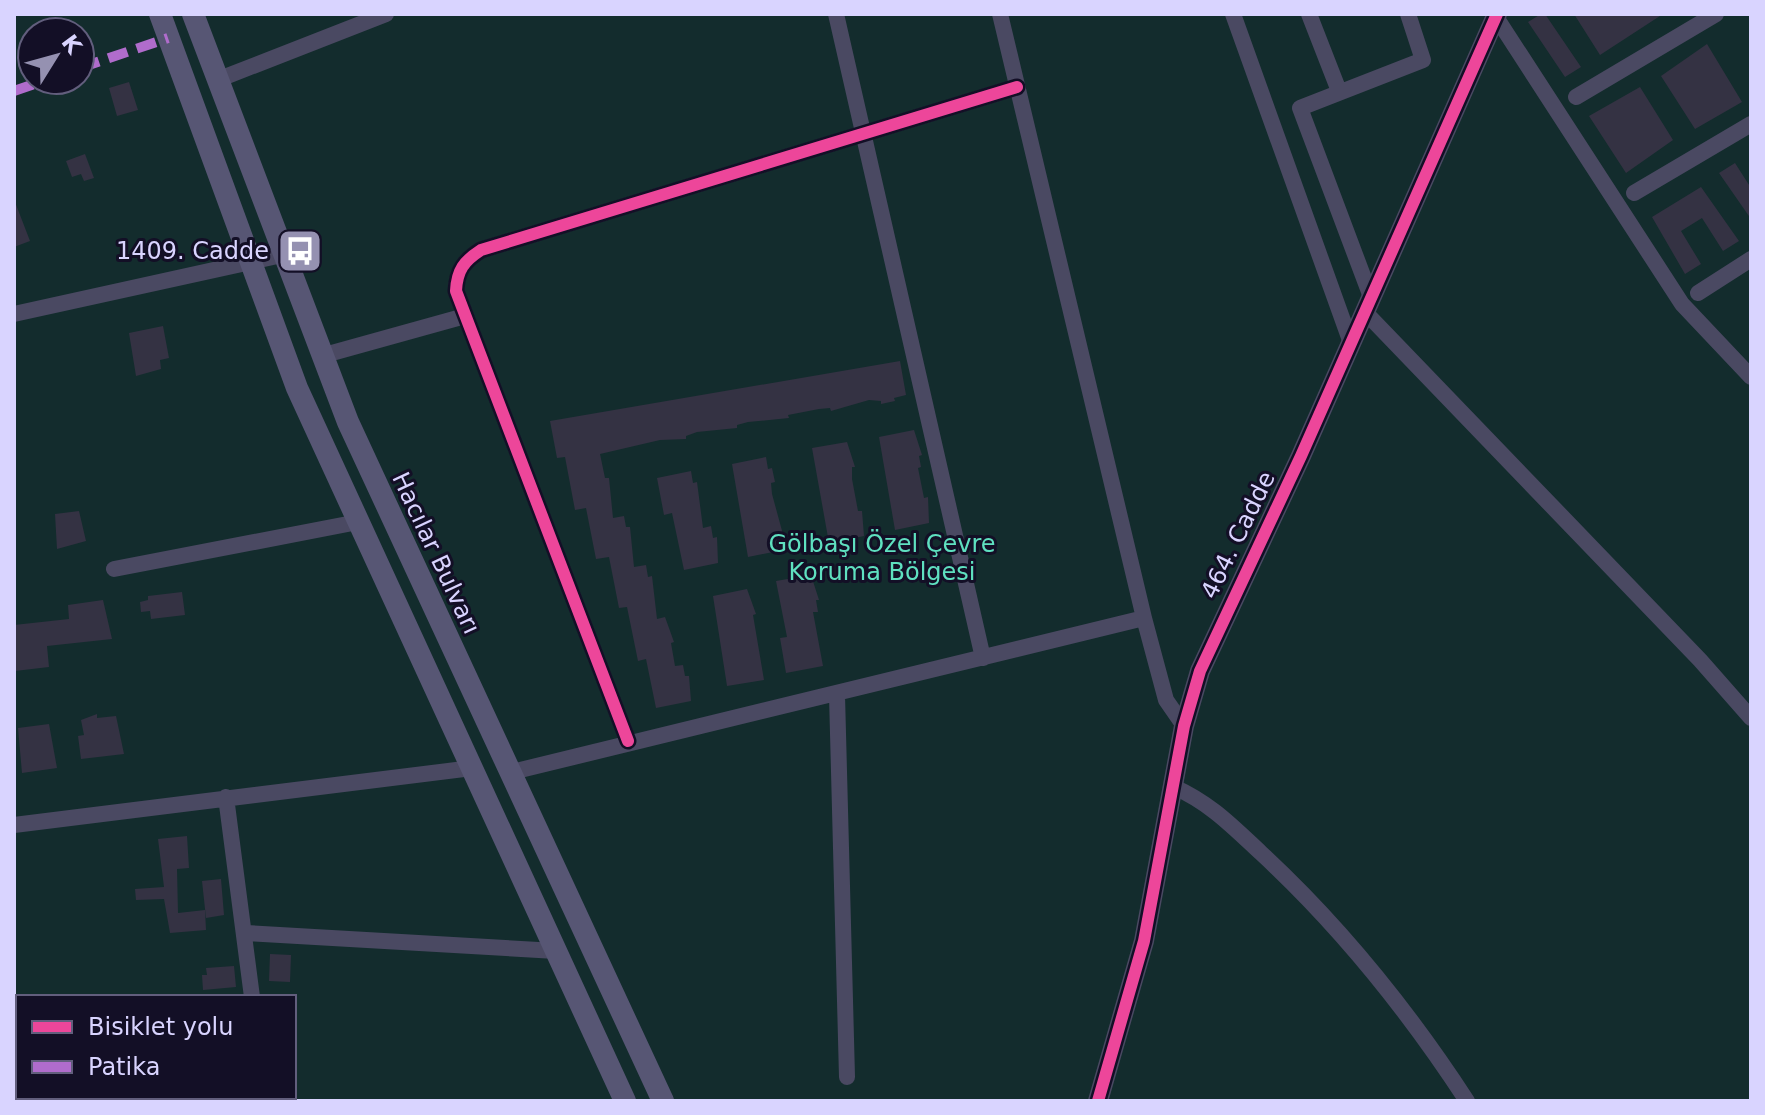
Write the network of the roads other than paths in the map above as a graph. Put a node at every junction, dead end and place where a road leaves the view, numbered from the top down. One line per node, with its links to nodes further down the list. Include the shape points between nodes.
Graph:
1 (160, 14): 20 (main road)
2 (193, 14): 11 (main road, Hacılar Bulvarı)
3 (386, 14): 11 (street)
4 (836, 14): 16 (street)
5 (1000, 14): 12 (street)
6 (1233, 14): 25 (street)
7 (1309, 14): 13 (street)
8 (1408, 14): 13 (street, via 1423,60)
9 (1716, 14): 14 (street)
10 (1495, 15): 22 (street, 464. Cadde); 27 (street, via 1682,304)
11 (217, 80): 18 (main road, Hacılar Bulvarı)
12 (1017, 87): 16 (street); 30 (street)
13 (1339, 91): 22 (street, via 1300,108)
14 (1576, 97)
15 (1751, 124): 17 (street)
16 (866, 132): 24 (street, via 481,250 464,261 457,276); 31 (street)
17 (1634, 193)
18 (282, 255): 20 (street); 26 (main road, Hacılar Bulvarı)
19 (1751, 259): 21 (street)
20 (250, 263): 23 (street); 28 (main road, via 292,375)
21 (1698, 293)
22 (1368, 304): 25 (street, 464. Cadde); 33 (street)
23 (14, 314)
24 (465, 316): 26 (street); 35 (street)
25 (1351, 343): 34 (street, 464. Cadde, via 1211,645)
26 (321, 356): 37 (main road, Hacılar Bulvarı)
27 (1751, 377)
28 (358, 522): 29 (street); 36 (main road)
29 (114, 569)
30 (1144, 618): 31 (street); 34 (street, via 1166,700)
31 (983, 658): 32 (street)
32 (837, 695): 35 (street); 44 (street)
33 (1751, 718)
34 (1184, 726): 38 (street, 464. Cadde)
35 (628, 741): 37 (street)
36 (472, 768): 39 (street); 42 (main road)
37 (512, 772): 46 (main road, Hacılar Bulvarı)
38 (1174, 787): 47 (street, 464. Cadde, via 1144,941); 48 (street, via 1202,799 1317,906 1362,955)
39 (226, 797): 40 (street); 41 (street)
40 (14, 825)
41 (246, 933): 42 (street); 43 (street)
42 (556, 951): 45 (main road)
43 (252, 995)
44 (847, 1077)
45 (625, 1101)
46 (663, 1101)
47 (1098, 1101)
48 (1467, 1101)

